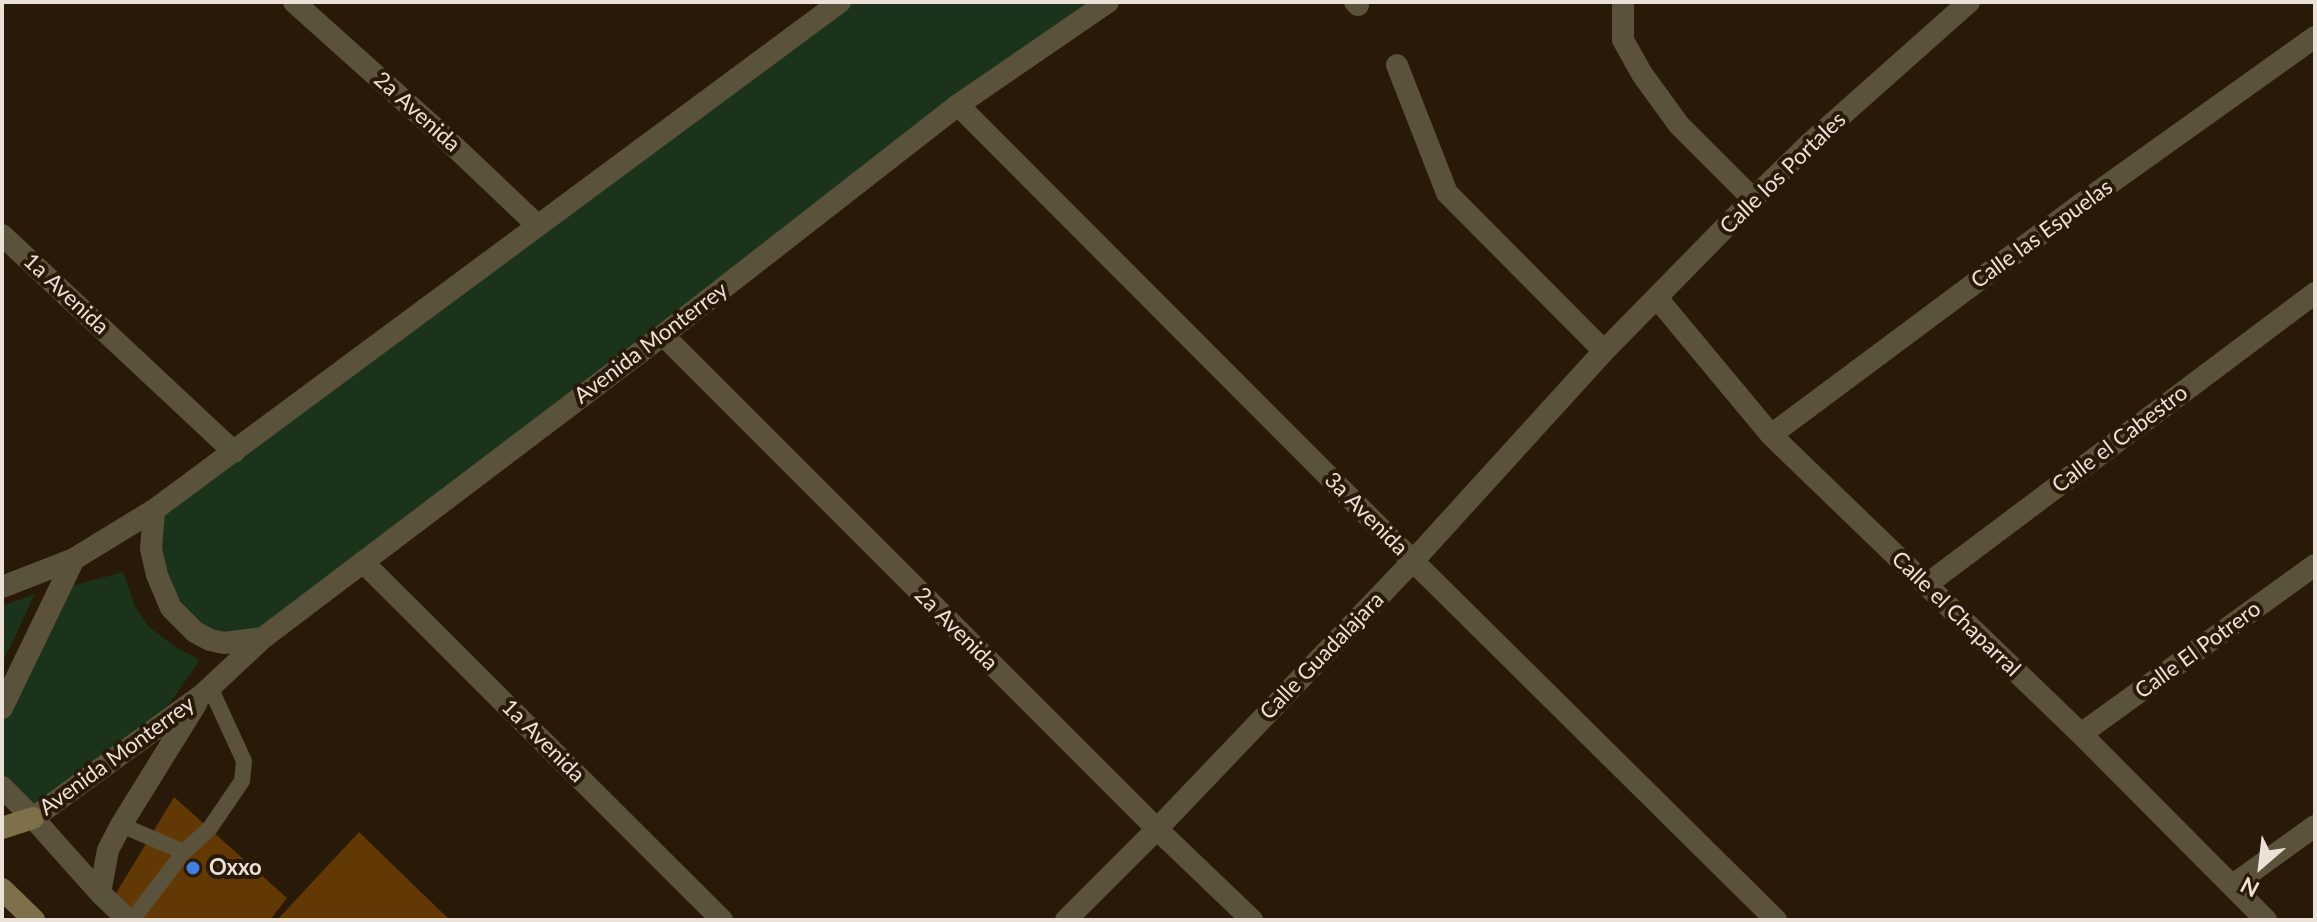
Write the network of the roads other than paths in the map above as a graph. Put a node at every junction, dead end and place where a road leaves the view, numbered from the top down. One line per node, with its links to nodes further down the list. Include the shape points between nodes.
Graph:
1 (294, 2): 10 (street, 2a Avenida)
2 (1623, 2): 9 (street, via 1623,40 1642,74 1679,125)
3 (1969, 2): 9 (street, Calle los Portales)
4 (1103, 3): 8 (street, Avenida Monterrey)
5 (829, 5): 10 (street)
6 (2315, 37): 16 (street, Calle las Espuelas)
7 (1397, 65): 15 (street, via 1447,193)
8 (958, 105): 14 (street, Avenida Monterrey); 20 (street, 3a Avenida)
9 (1753, 199): 13 (street, Calle los Portales)
10 (537, 225): 17 (street)
11 (2, 235): 17 (street, 1a Avenida)
12 (2315, 293): 23 (street, Calle el Cabestro)
13 (1657, 298): 15 (street, Calle los Portales); 16 (street, Calle el Chaparral)
14 (663, 335): 21 (street, Avenida Monterrey); 34 (street, 2a Avenida)
15 (1604, 351): 20 (street, Calle Guadalajara)
16 (1771, 435): 23 (street, Calle el Chaparral)
17 (234, 452): 18 (street)
18 (154, 510): 19 (street); 25 (street, via 151,549 171,608 210,640)
19 (74, 559): 24 (street); 27 (street)
20 (1413, 561): 34 (street, Calle Guadalajara); 44 (street, 3a Avenida)
21 (363, 562): 25 (street, Avenida Monterrey); 41 (street, 1a Avenida)
22 (2315, 565): 28 (street, Calle El Potrero)
23 (1926, 585): 28 (street, Calle el Chaparral)
24 (2, 587)
25 (263, 638): 26 (street, Avenida Monterrey)
26 (206, 691): 30 (street, Avenida Monterrey); 31 (street, Avenida Monterrey); 35 (lane, via 244,761 242,781 210,828)
27 (2, 708)
28 (2081, 734): 36 (street, Calle el Chaparral)
29 (2, 787): 30 (street)
30 (33, 818): 33 (main road); 38 (street)
31 (121, 825): 35 (lane); 38 (street, Avenida Monterrey, via 108,850)
32 (2315, 826): 36 (street)
33 (2, 828)
34 (1157, 829): 42 (street, Calle Guadalajara); 43 (street, 2a Avenida)
35 (184, 852): 40 (lane)
36 (2233, 885): 45 (street, Calle el Chaparral)
37 (2, 889): 39 (main road)
38 (100, 893): 40 (street)
39 (34, 920)
40 (130, 920)
41 (722, 920)
42 (1066, 920)
43 (1252, 920)
44 (1776, 920)
45 (2266, 920)

